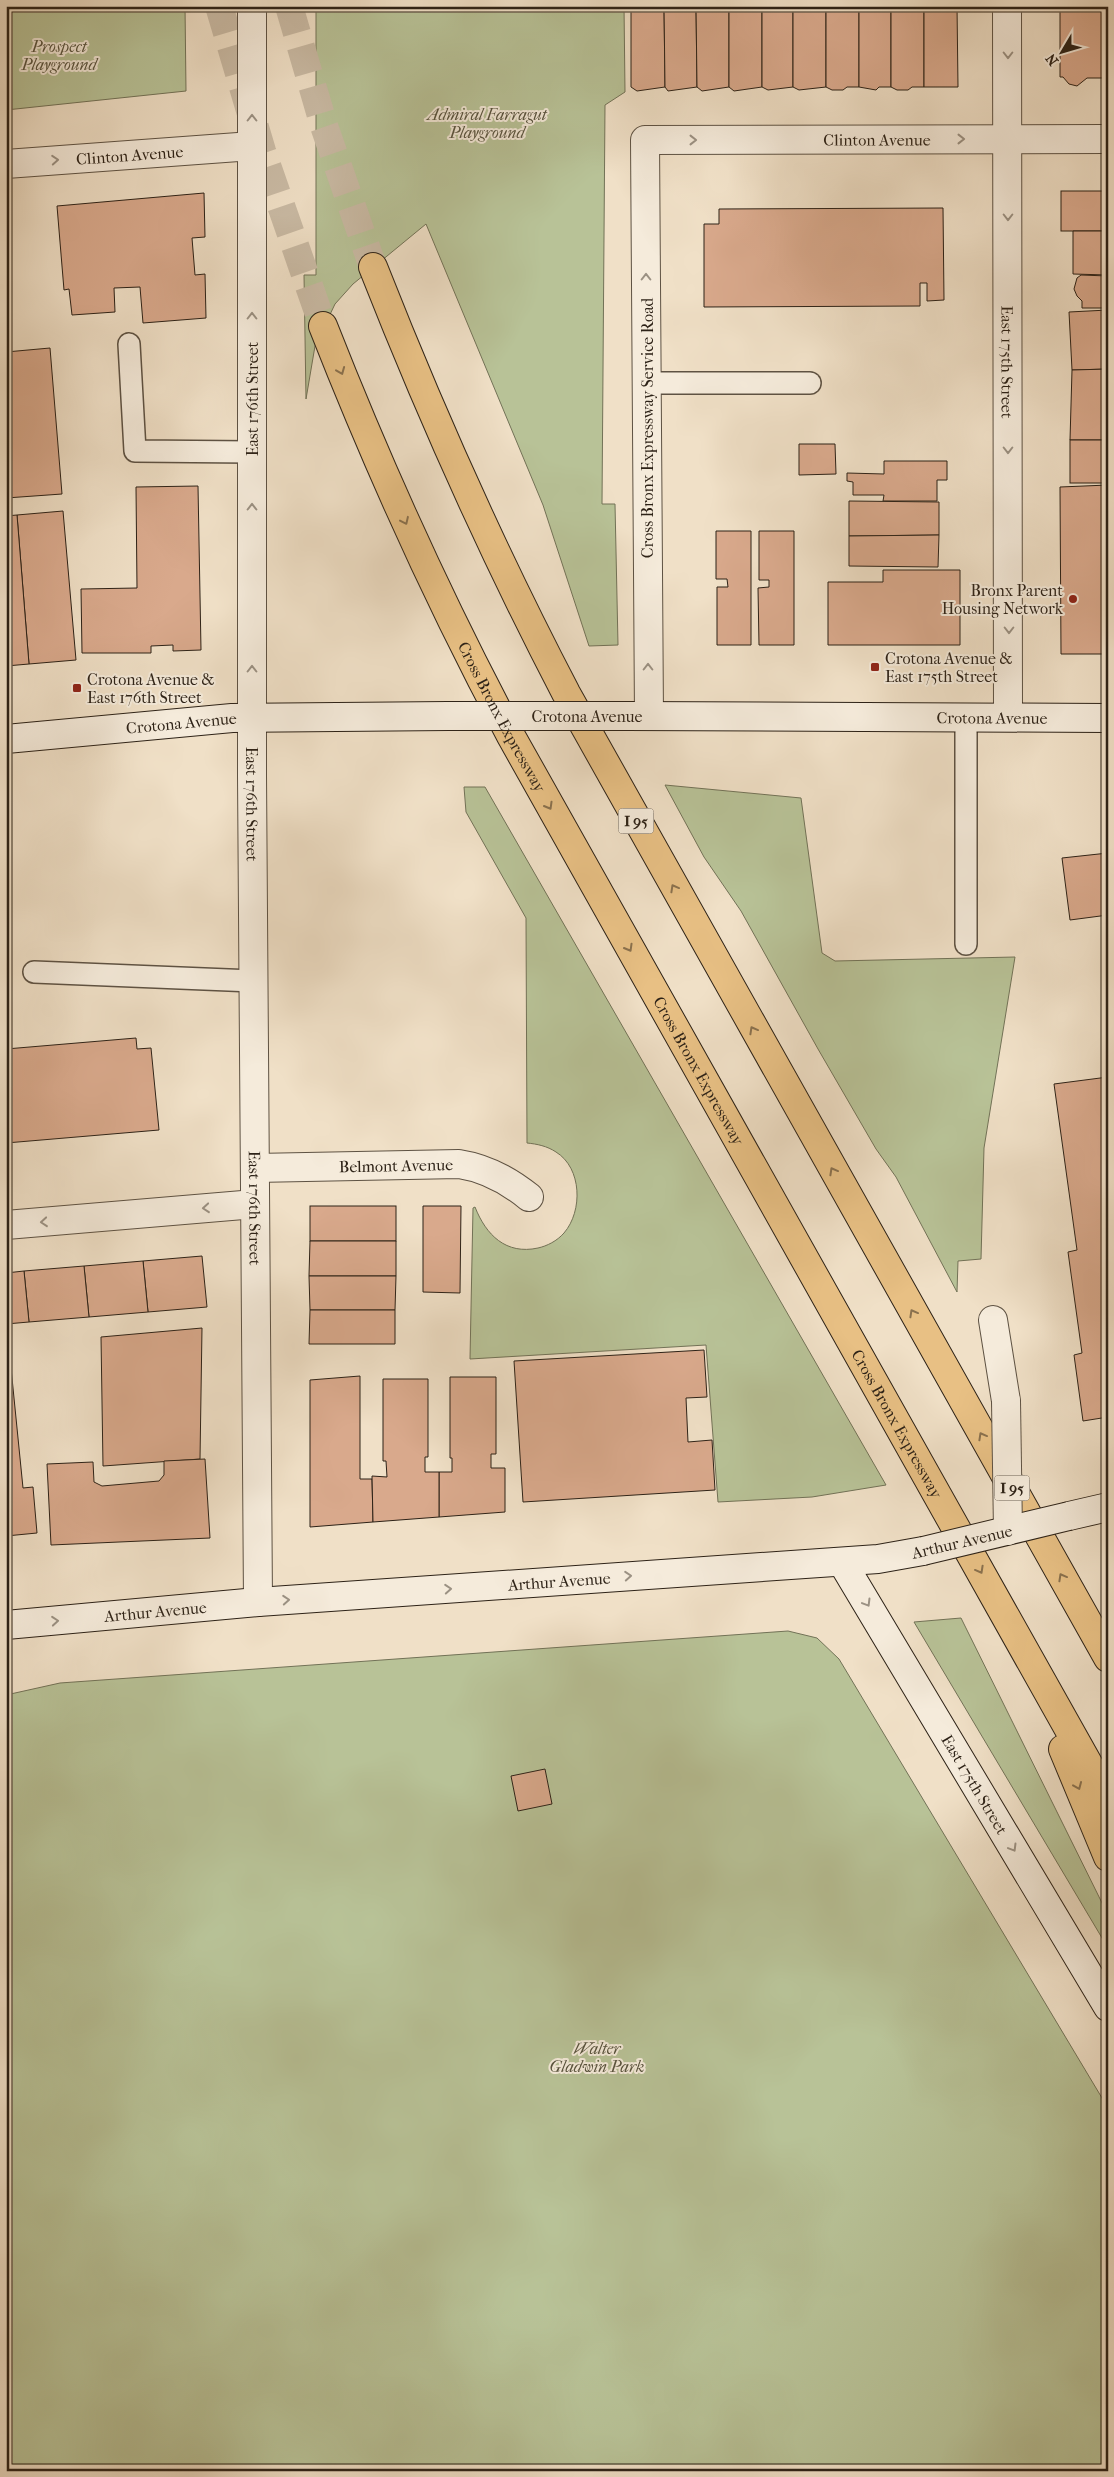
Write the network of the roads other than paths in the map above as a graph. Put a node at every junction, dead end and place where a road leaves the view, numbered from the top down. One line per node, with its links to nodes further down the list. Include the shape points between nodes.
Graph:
1 (252, 6): 6 (street, East 176th Street, one-way to 1)
2 (1007, 6): 3 (street, East 175th Street, one-way to 3)
3 (1008, 139): 4 (street, Clinton Avenue); 5 (street, Clinton Avenue, one-way to 3); 16 (street, East 175th Street, one-way to 16)
4 (1108, 139)
5 (645, 140): 11 (street, Cross Bronx Expressway Service Road, one-way to 5)
6 (252, 146): 7 (street, Clinton Avenue, one-way to 6); 13 (street, East 176th Street, one-way to 6)
7 (6, 164)
8 (372, 267): 32 (highway, I 95, one-way to 8, via 570,702 509,582 456,467)
9 (323, 326): 34 (highway, Cross Bronx Expressway, one-way to 34, via 394,497 502,719)
10 (129, 344): 13 (lane, via 135,451)
11 (646, 383): 12 (lane); 14 (street, Cross Bronx Expressway Service Road, one-way to 11)
12 (810, 383)
13 (252, 452): 17 (street, East 176th Street, one-way to 13)
14 (638, 716): 15 (street, Crotona Avenue); 17 (street, Crotona Avenue, bridge)
15 (966, 717): 16 (street, Crotona Avenue); 20 (lane)
16 (1008, 717): 18 (street, Crotona Avenue)
17 (252, 718): 19 (street, Crotona Avenue); 22 (street, East 176th Street)
18 (1108, 718)
19 (6, 738)
20 (966, 944)
21 (34, 972): 22 (lane)
22 (253, 981): 23 (street, East 176th Street)
23 (255, 1168): 24 (street, Belmont Avenue, via 458,1164 491,1173); 25 (street, East 176th Street)
24 (529, 1198)
25 (255, 1204): 26 (street, one-way to 26); 31 (street, East 176th Street)
26 (6, 1225)
27 (992, 1320): 29 (street, bridge, via 1006,1401)
28 (1108, 1507): 29 (street, Arthur Avenue, bridge)
29 (1008, 1531): 30 (street, Arthur Avenue, bridge, via 923,1551)
30 (842, 1562): 31 (street, Arthur Avenue, one-way to 30); 39 (street, East 175th Street, one-way to 39)
31 (258, 1602): 33 (street, Arthur Avenue, one-way to 31)
32 (1086, 1620): 35 (highway); 36 (highway, I 95)
33 (6, 1625)
34 (1012, 1628): 37 (highway, Cross Bronx Expressway); 38 (highway, one-way to 38)
35 (1108, 1650)
36 (1108, 1658)
37 (1108, 1799)
38 (1108, 1857)
39 (1108, 2007)

